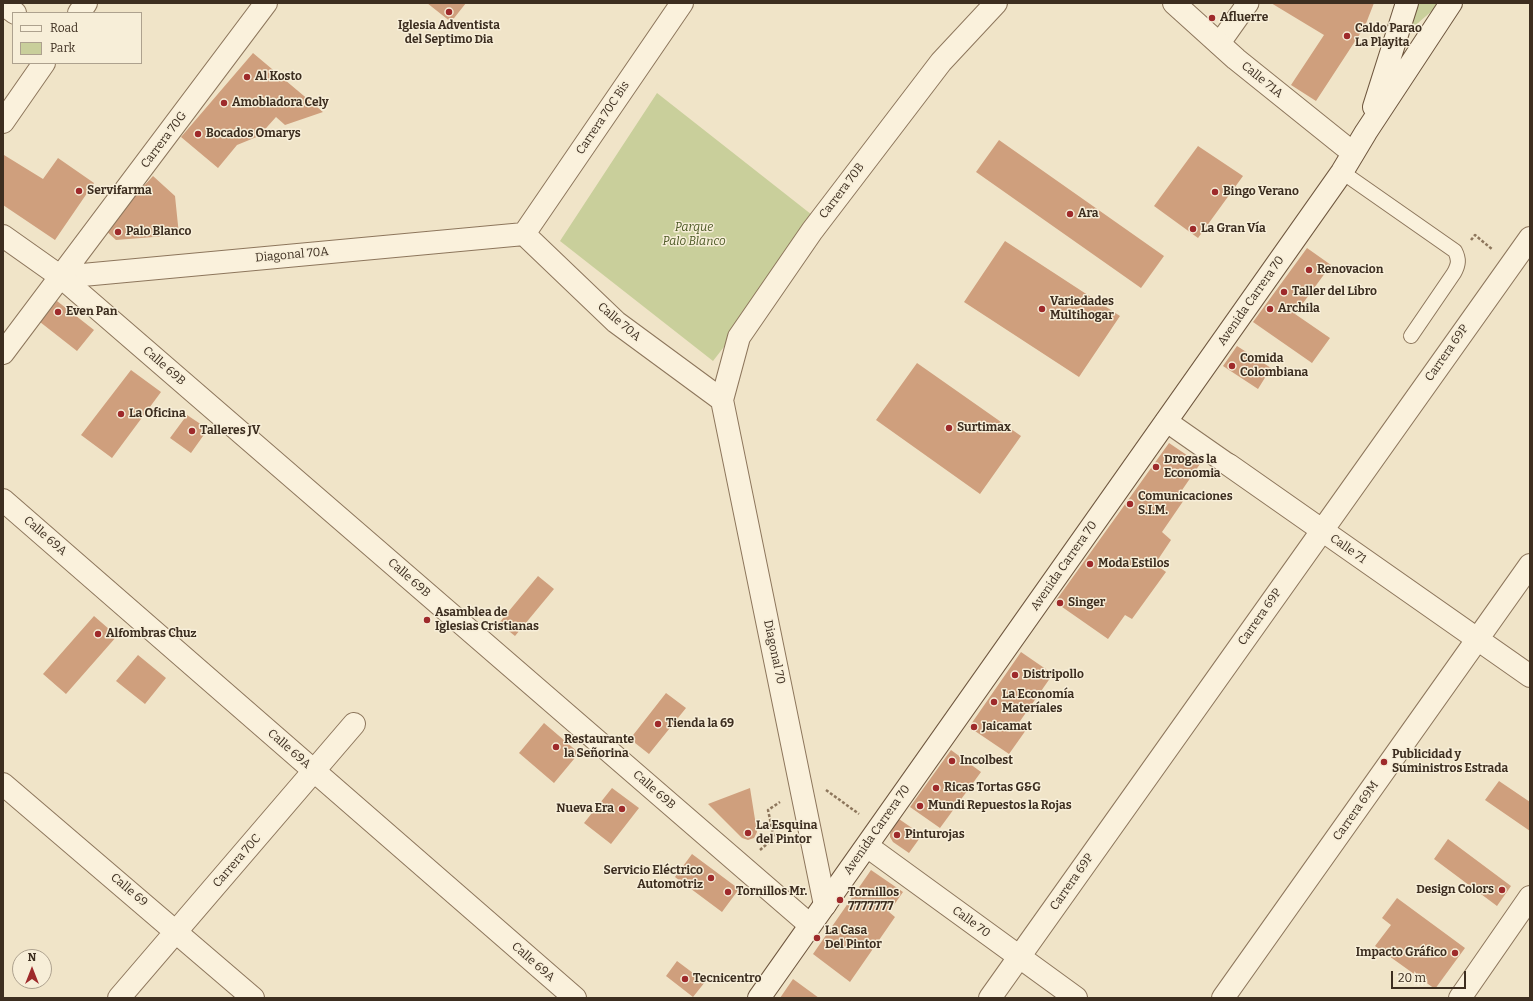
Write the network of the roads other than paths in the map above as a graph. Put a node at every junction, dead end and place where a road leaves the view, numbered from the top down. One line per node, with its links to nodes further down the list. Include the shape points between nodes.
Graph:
1 (86, 3): 11 (street)
2 (266, 3): 20 (street, Carrera 70G)
3 (682, 3): 17 (street, Carrera 70C Bis)
4 (996, 3): 23 (street, Carrera 70B, via 941,62 790,262 739,337)
5 (1174, 3): 12 (street, Calle 71A)
6 (1248, 3): 12 (street)
7 (1407, 3): 15 (street, Avenida Carrera 70)
8 (1451, 3): 15 (street, Avenida Carrera 70)
9 (3, 4): 10 (street)
10 (14, 12)
11 (80, 12)
12 (1219, 44): 16 (street, Calle 71A)
13 (43, 64): 14 (street)
14 (3, 122)
15 (1366, 132): 16 (street, Avenida Carrera 70)
16 (1348, 162): 21 (lane, via 1455,250 1458,258 1458,266 1454,273); 24 (street, Avenida Carrera 70)
17 (524, 234): 20 (street, Diagonal 70A); 23 (street, Calle 70A, via 616,322)
18 (3, 236): 20 (street, Calle 69B)
19 (1530, 238): 27 (street, Carrera 69P)
20 (61, 277): 22 (street, Carrera 70G); 37 (street, Calle 69B)
21 (1411, 336)
22 (3, 353)
23 (722, 400): 36 (street, Diagonal 70)
24 (1166, 421): 25 (street, Calle 71); 34 (street, Avenida Carrera 70)
25 (1229, 465): 27 (street, Calle 71)
26 (3, 500): 32 (street, Calle 69A)
27 (1322, 530): 29 (street, Calle 71); 39 (street, Carrera 69P)
28 (1530, 565): 29 (street, Carrera 69M)
29 (1477, 639): 30 (street, Calle 71); 46 (street, Carrera 69M)
30 (1530, 676)
31 (354, 724): 32 (street, Carrera 70C)
32 (314, 771): 38 (street, Carrera 70C); 42 (street, Calle 69A)
33 (3, 784): 38 (street, Calle 69)
34 (867, 846): 36 (street, Avenida Carrera 70); 39 (street, Calle 70)
35 (1530, 897): 47 (street)
36 (825, 905): 37 (street, Avenida Carrera 70)
37 (810, 925): 43 (street, Avenida Carrera 70)
38 (176, 931): 40 (street, Carrera 70C); 41 (street, Calle 69)
39 (1019, 957): 44 (street, Carrera 69P); 45 (street, Calle 70)
40 (119, 998)
41 (253, 998)
42 (575, 998)
43 (759, 998)
44 (990, 998)
45 (1076, 998)
46 (1223, 998)
47 (1460, 998)

